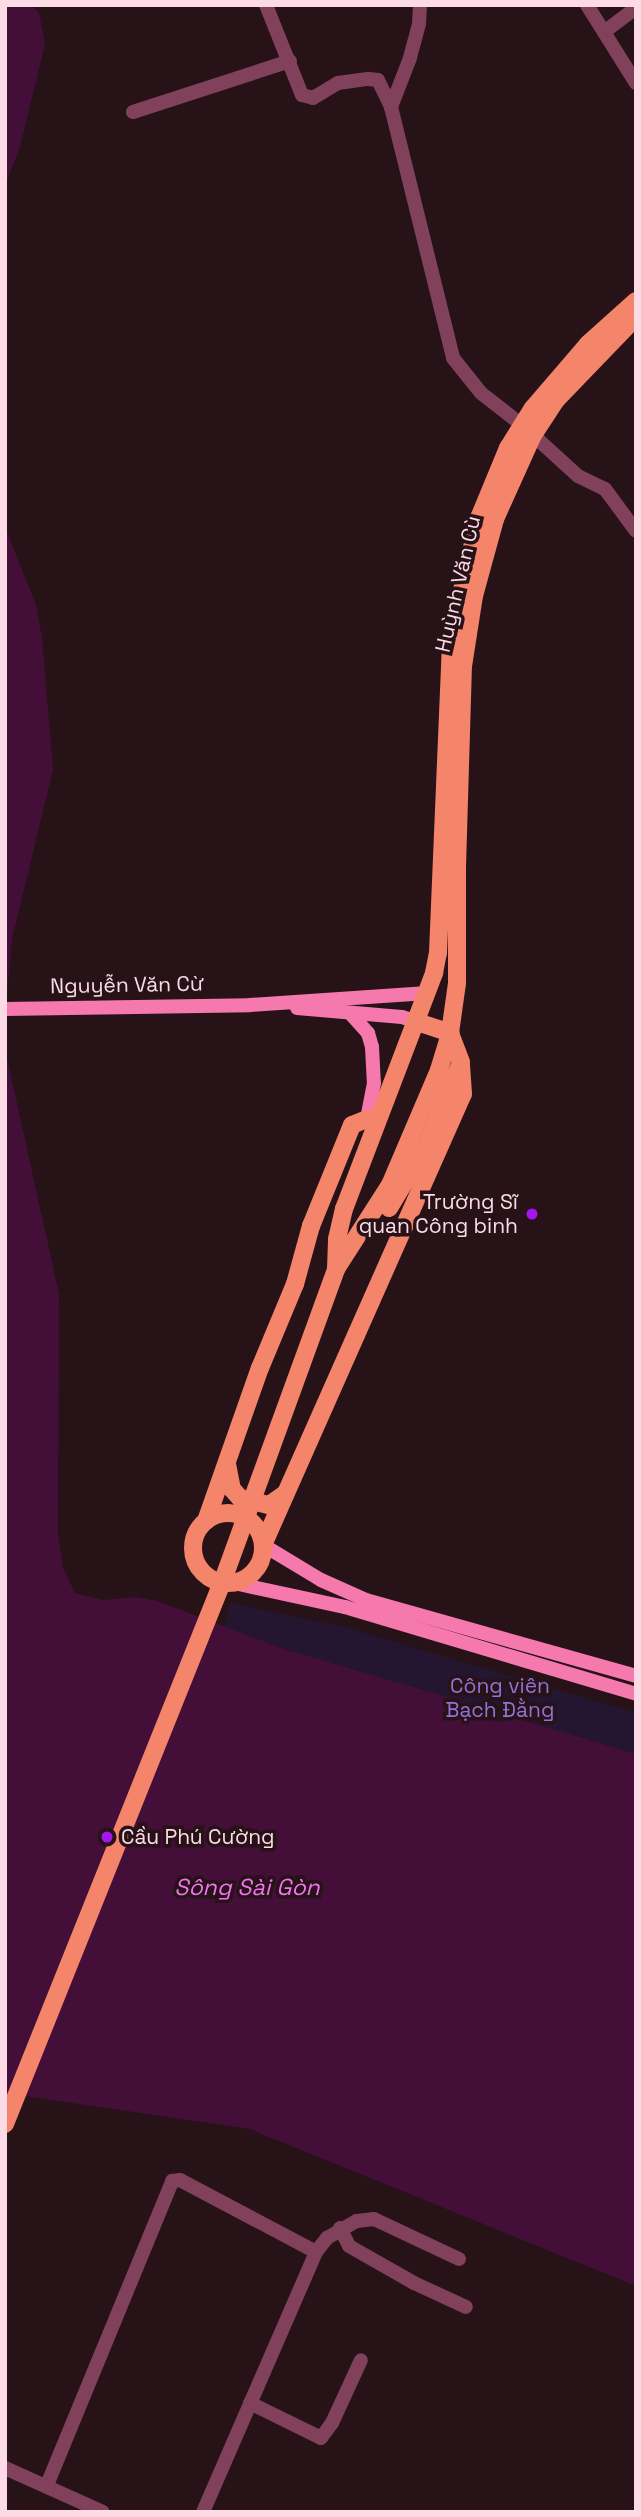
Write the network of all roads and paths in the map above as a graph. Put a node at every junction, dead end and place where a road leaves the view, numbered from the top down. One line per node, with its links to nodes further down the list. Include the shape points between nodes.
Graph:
1 (266, 5): 6 (street)
2 (420, 5): 8 (street, via 410,58)
3 (587, 5): 5 (street)
4 (636, 8): 5 (street)
5 (604, 32): 7 (street)
6 (290, 61): 8 (street, via 302,95 313,98 338,83 378,80); 9 (street)
7 (636, 83)
8 (391, 107): 12 (street, via 453,358 481,393)
9 (133, 112)
10 (636, 301): 12 (main road, via 588,344)
11 (636, 317): 12 (main road, Huỳnh Văn Cù)
12 (528, 430): 13 (street, via 578,475 606,489); 14 (main road, via 508,448 480,518 453,625 438,953); 15 (main road, Huỳnh Văn Cù, via 495,519 474,596 463,666)
13 (636, 531)
14 (428, 993): 15 (main road); 16 (street, Nguyễn Văn Cừ); 19 (main road)
15 (456, 995): 20 (main road, Huỳnh Văn Cù)
16 (250, 1005): 17 (street, Nguyễn Văn Cừ); 18 (street, Nguyễn Văn Cừ)
17 (5, 1009)
18 (350, 1013): 19 (street, Nguyễn Văn Cừ); 23 (street, via 368,1033 372,1047 374,1083)
19 (417, 1022): 20 (main road); 22 (main road)
20 (450, 1033): 21 (main road, Huỳnh Văn Cù); 24 (main road, Huỳnh Văn Cù, via 390,1185)
21 (461, 1062): 24 (main road, via 425,1148 399,1193); 26 (main road, Huỳnh Văn Cù, via 463,1094)
22 (387, 1097): 23 (main road); 24 (main road, via 342,1216)
23 (367, 1119): 24 (main road, via 330,1209); 25 (main road, via 352,1125 310,1226 295,1284)
24 (337, 1269): 32 (main road, via 223,1580)
25 (227, 1461): 26 (main road, via 232,1489 240,1497 269,1505); 27 (main road)
26 (285, 1494): 28 (main road, Huỳnh Văn Cù)
27 (206, 1521): 28 (main road, via 216,1515 239,1515); 29 (main road, via 194,1540 196,1563 211,1579)
28 (260, 1537): 29 (main road, via 260,1562 254,1572); 30 (street, via 343,1591 366,1600)
29 (234, 1583): 31 (street, via 345,1607)
30 (636, 1676)
31 (636, 1694)
32 (5, 2124)
33 (340, 2228): 34 (street); 35 (street, via 374,2219); 36 (street, via 349,2246)
34 (316, 2252): 38 (street); 40 (street, via 180,2180 172,2181)
35 (459, 2259)
36 (466, 2307)
37 (361, 2360): 38 (street, via 321,2438)
38 (250, 2403): 42 (street)
39 (5, 2468): 40 (street)
40 (47, 2485): 41 (street)
41 (103, 2512)
42 (203, 2512)

